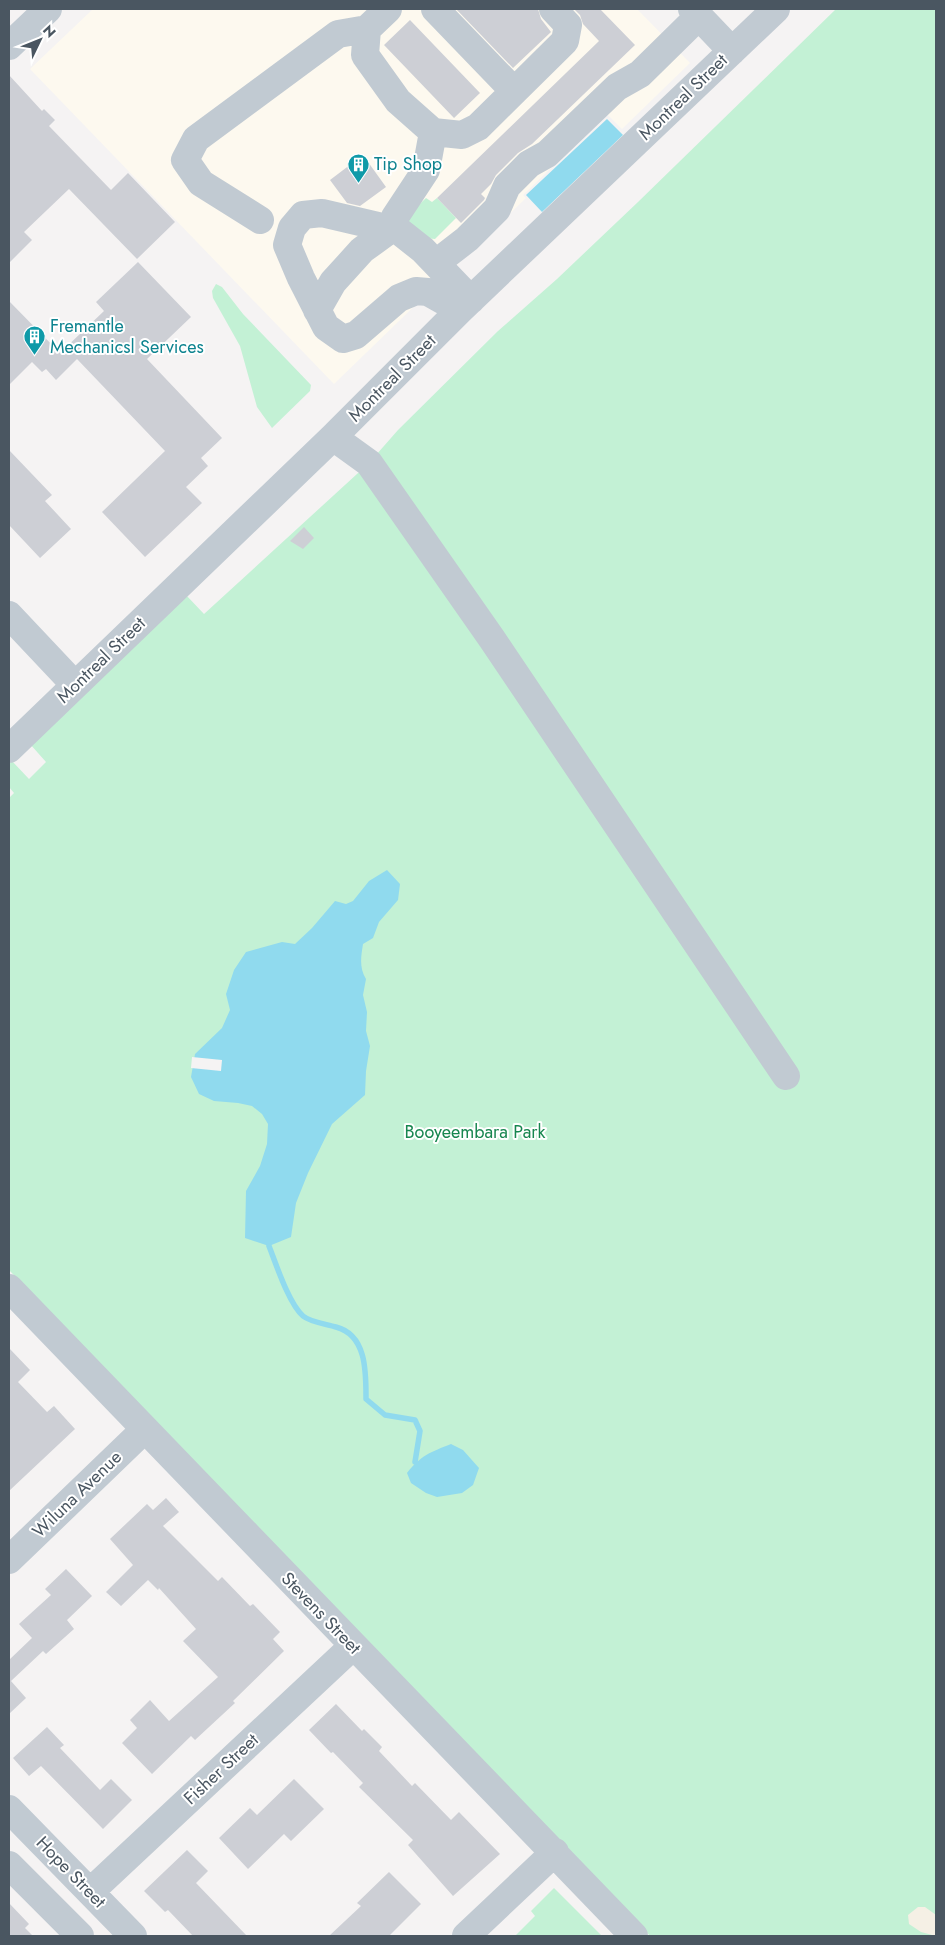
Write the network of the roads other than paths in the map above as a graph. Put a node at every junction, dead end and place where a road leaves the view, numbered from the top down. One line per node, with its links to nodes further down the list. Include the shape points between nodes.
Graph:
1 (48, 9): 8 (street)
2 (388, 9): 7 (street)
3 (435, 9): 10 (street)
4 (553, 9): 10 (street, via 568,25 565,41)
5 (776, 9): 9 (street, Montreal Street)
6 (696, 12): 9 (street); 14 (street, via 640,74 617,87 547,154 529,164 507,186 497,209)
7 (367, 29): 11 (street, via 364,55 398,101); 12 (street, via 338,34 196,138 184,160 201,183)
8 (9, 46)
9 (732, 51): 15 (street, Montreal Street)
10 (508, 85): 11 (street, via 478,127 462,135)
11 (433, 132): 13 (street, via 426,170 395,217)
12 (260, 220)
13 (391, 229): 14 (street, via 411,240); 16 (street, via 362,250 333,282); 16 (street, via 322,212 303,215 292,228 287,244)
14 (438, 266): 15 (street)
15 (466, 305): 16 (street, via 416,291 399,298 356,335 343,339 326,327); 17 (street, Montreal Street)
16 (318, 310)
17 (333, 437): 19 (street, Montreal Street); 21 (street, via 369,463 492,639)
18 (9, 616): 19 (street)
19 (75, 685): 20 (street, Montreal Street)
20 (9, 749)
21 (786, 1076)
22 (9, 1288): 23 (street, Stevens Street)
23 (145, 1429): 24 (street, Wiluna Avenue); 25 (street, Stevens Street)
24 (9, 1560)
25 (352, 1646): 27 (street, Stevens Street); 29 (street, Fisher Street)
26 (9, 1809): 29 (street, Hope Street)
27 (555, 1852): 32 (street); 33 (street, Stevens Street)
28 (9, 1865): 30 (street)
29 (90, 1892): 31 (street, Hope Street)
30 (80, 1936)
31 (133, 1936)
32 (466, 1936)
33 (634, 1936)

